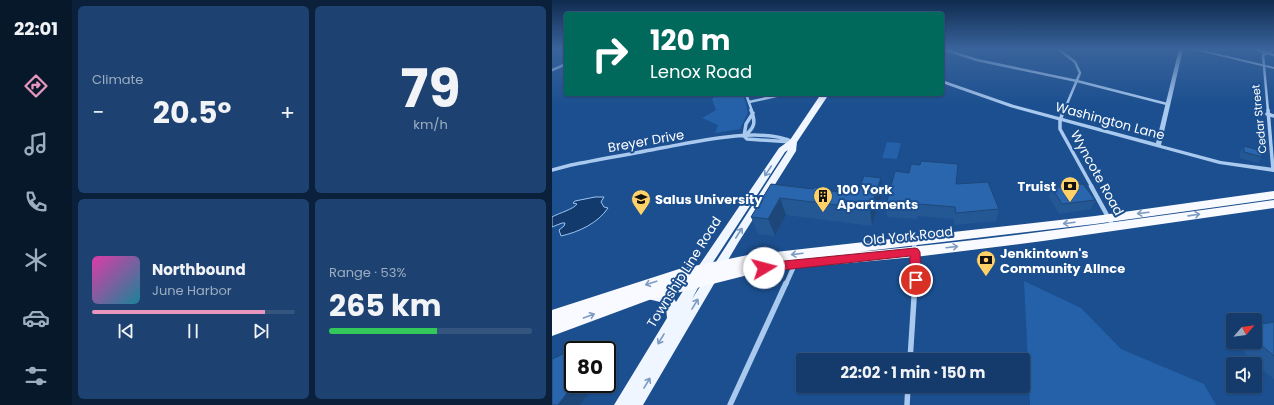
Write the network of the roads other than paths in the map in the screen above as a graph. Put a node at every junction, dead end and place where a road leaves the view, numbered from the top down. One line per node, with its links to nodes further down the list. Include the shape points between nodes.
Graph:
1 (1015, 68): 5 (street)
2 (1079, 68): 5 (street, Wyncote Road)
3 (1176, 68): 11 (street)
4 (1263, 68): 13 (street, Cedar Street)
5 (1077, 81): 11 (street); 15 (street, Wyncote Road)
6 (944, 82): 15 (street, Washington Lane)
7 (747, 96): 10 (street)
8 (776, 96): 10 (street)
9 (824, 96): 17 (main road, Township Line Road)
10 (749, 102): 12 (street)
11 (1167, 104): 18 (street)
12 (753, 113): 16 (street, via 743,131); 16 (street, via 755,124)
13 (1267, 114): 14 (street); 20 (street, Cedar Street)
14 (1274, 116)
15 (1060, 120): 18 (street, Washington Lane); 23 (street, Wyncote Road, via 1060,129)
16 (744, 136): 17 (street, Breyer Drive, via 747,139); 19 (street, Breyer Drive, via 698,141)
17 (793, 142): 26 (main road, Township Line Road, one-way to 17, via 792,151); 27 (main road, Township Line Road, one-way to 27, via 782,150)
18 (1158, 146): 20 (street, Washington Lane, via 1221,164)
19 (552, 170)
20 (1274, 170)
21 (1274, 195): 23 (highway, Old York Road, one-way to 23)
22 (1274, 204): 23 (highway, Old York Road, one-way to 22)
23 (1111, 222): 24 (highway, Old York Road)
24 (914, 247): 25 (highway, Old York Road); 26 (highway, Old York Road, one-way to 26, via 799,253); 32 (street, via 915,284)
25 (795, 263): 27 (highway, Old York Road); 36 (street)
26 (718, 266): 27 (highway, Old York Road)
27 (702, 277): 28 (highway, Old York Road); 29 (highway, Old York Road, one-way to 29, via 652,282); 30 (main road, Township Line Road); 35 (main road, Township Line Road, one-way to 27)
28 (648, 294): 30 (main road, via 667,298 674,308); 31 (highway, Old York Road, one-way to 28)
29 (552, 317)
30 (673, 318): 34 (main road, Township Line Road, one-way to 34)
31 (552, 329)
32 (910, 353)
33 (908, 393): 37 (street)
34 (622, 405)
35 (634, 405)
36 (730, 405)
37 (907, 405)

